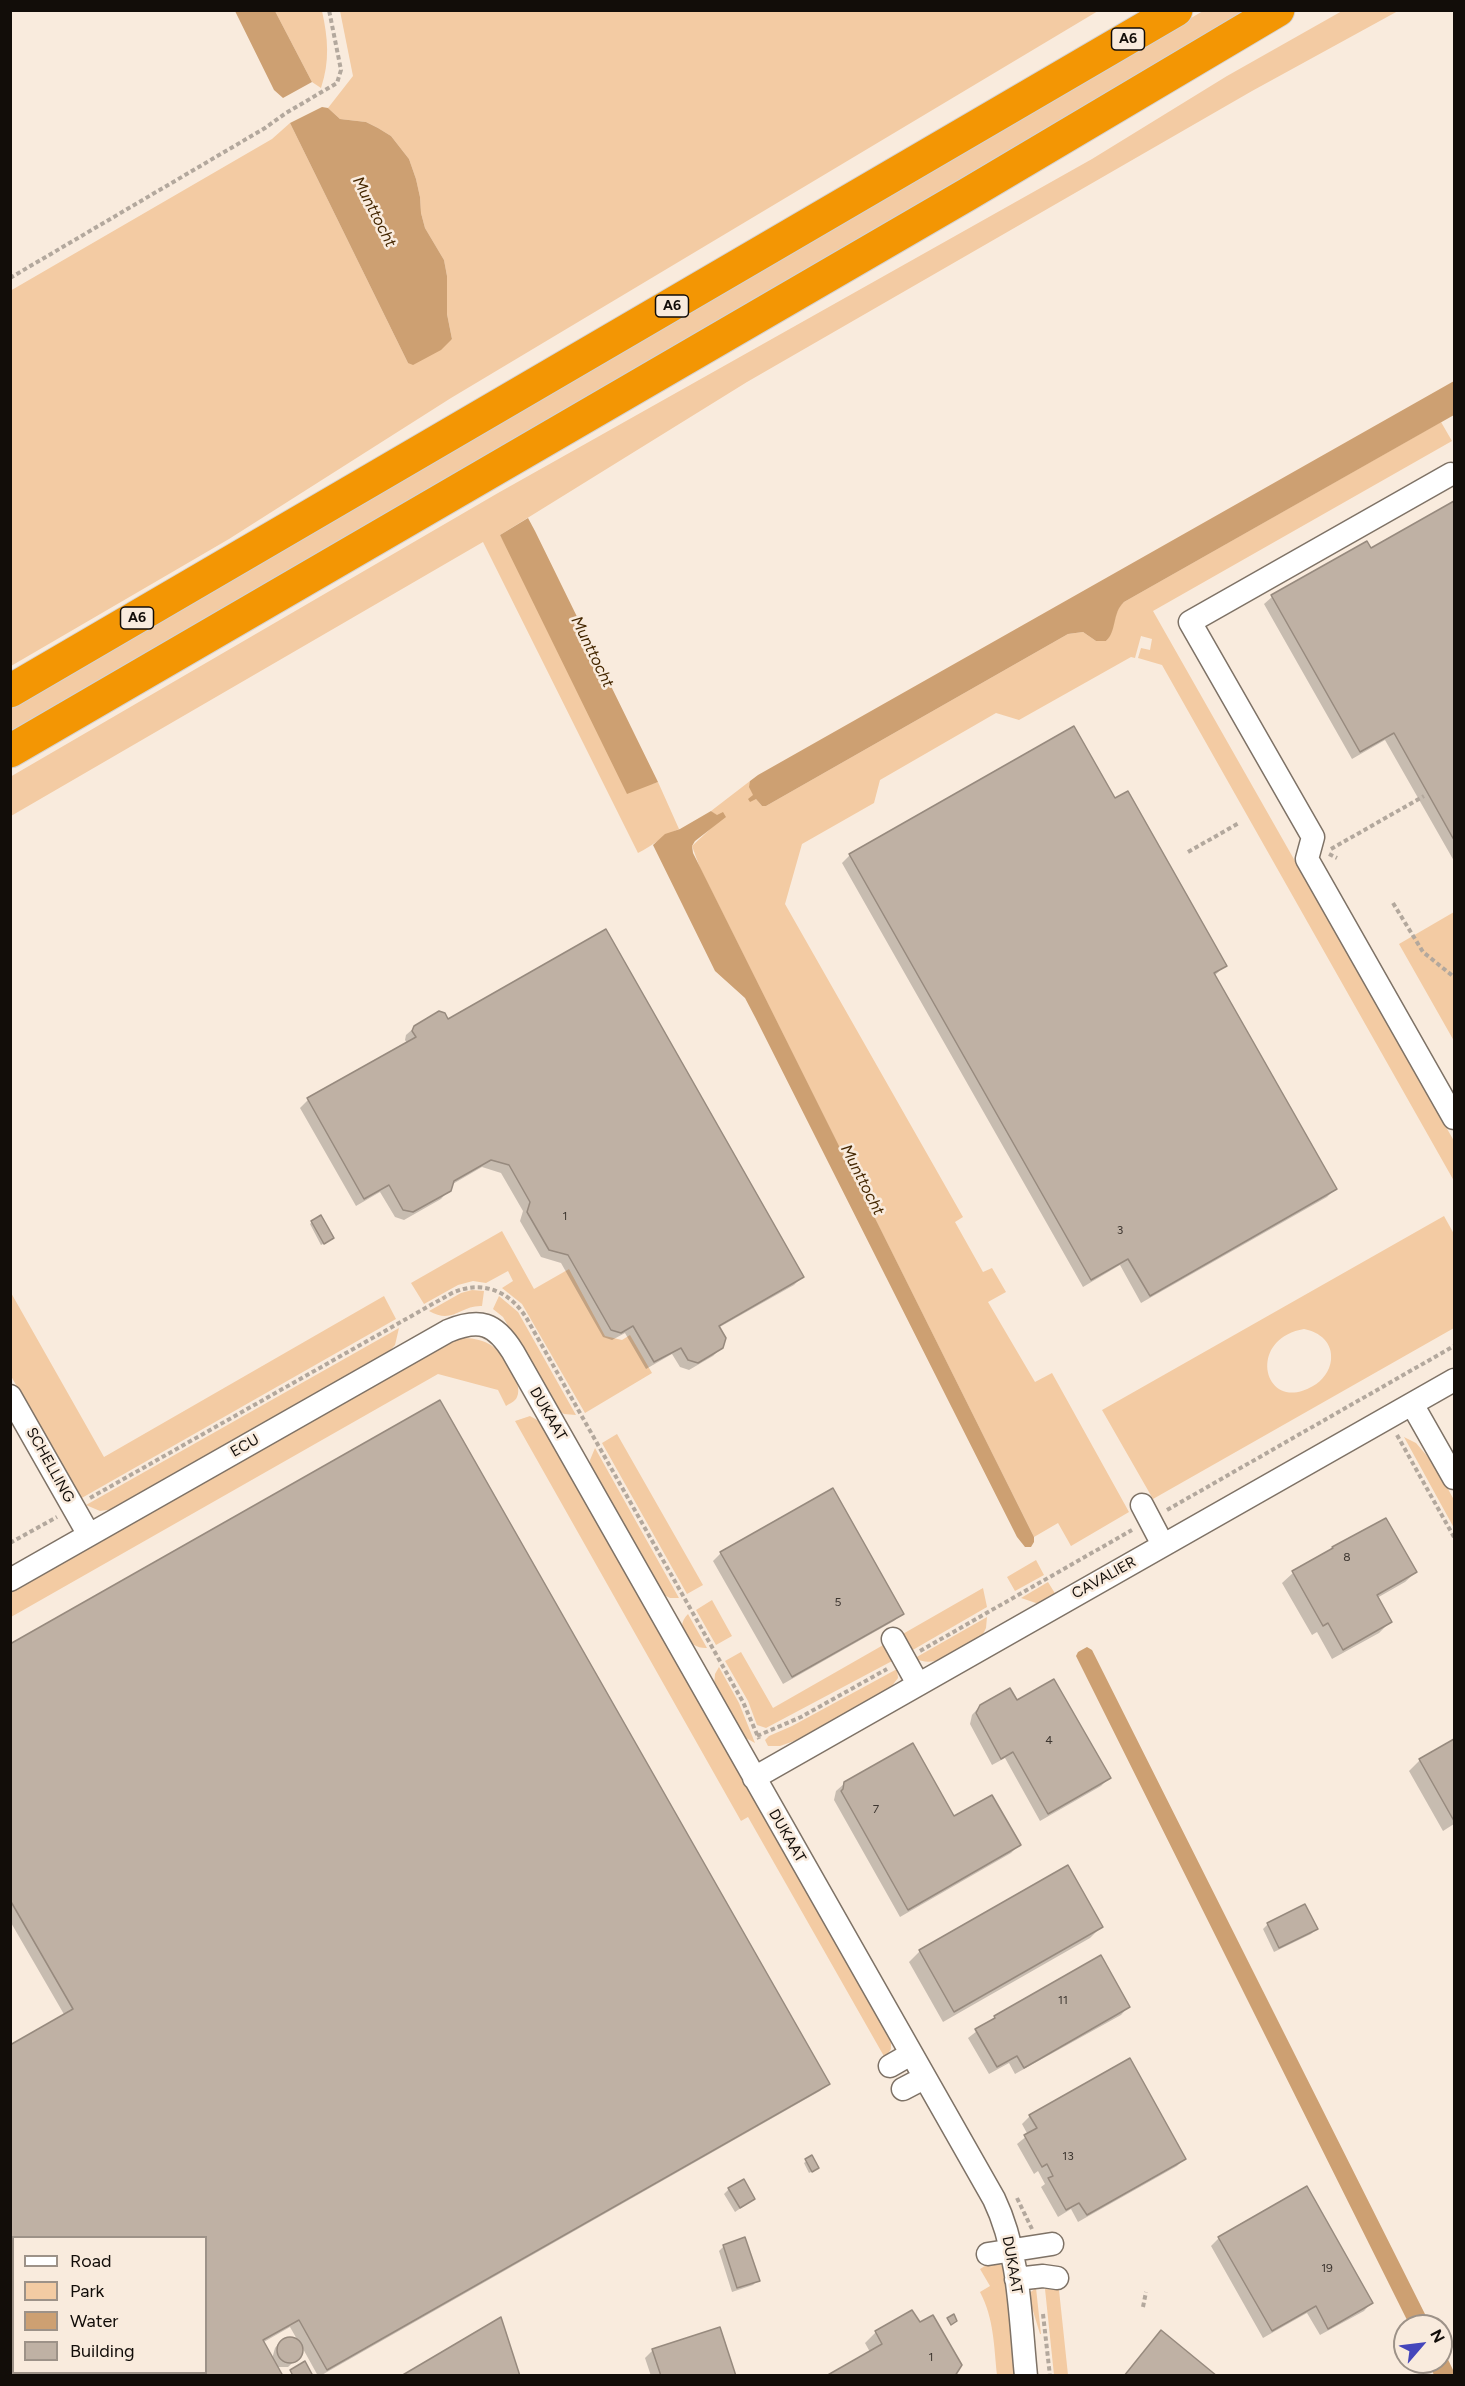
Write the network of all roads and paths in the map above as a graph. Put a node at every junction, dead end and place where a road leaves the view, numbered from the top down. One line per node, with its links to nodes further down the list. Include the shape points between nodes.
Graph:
1 (329, 10): 6 (path, via 341,75 337,83)
2 (1160, 10): 5 (highway, A6)
3 (1176, 10): 5 (highway, A6)
4 (1278, 10): 9 (highway)
5 (1081, 67): 8 (highway, A6)
6 (10, 278)
7 (1451, 474): 16 (street, via 1190,622 1312,837 1307,859)
8 (10, 691)
9 (10, 751)
10 (1424, 796): 13 (path, via 1327,853)
11 (1239, 823): 12 (path)
12 (1188, 852)
13 (1337, 858)
14 (1393, 903): 15 (path, via 1423,952)
15 (1455, 977)
16 (1455, 1118)
17 (485, 1287): 25 (path, ECU, via 452,1293); 34 (path, DUKAAT, via 501,1292 521,1309 743,1702 757,1736 801,1717)
18 (484, 1324): 28 (street, ECU, via 461,1325 448,1331); 36 (street, DUKAAT, via 496,1331 513,1352)
19 (1455, 1346): 26 (path)
20 (1455, 1380): 22 (street, CAVALIER)
21 (10, 1396): 28 (street, SCHELLING)
22 (1412, 1404): 24 (street); 31 (street, CAVALIER)
23 (1396, 1433): 29 (path)
24 (1455, 1478)
25 (83, 1502)
26 (1146, 1512): 31 (street); 34 (path)
27 (64, 1513): 30 (path)
28 (89, 1535): 32 (street, ECU)
29 (1455, 1537)
30 (10, 1544)
31 (1163, 1545): 35 (street, CAVALIER)
32 (10, 1580)
33 (894, 1639): 34 (street)
34 (905, 1659): 35 (street)
35 (918, 1684): 36 (street, CAVALIER)
36 (754, 1778): 37 (street, DUKAAT)
37 (911, 2054): 38 (street); 39 (street, DUKAAT)
38 (890, 2066)
39 (924, 2078): 40 (street); 42 (street, DUKAAT, via 996,2205)
40 (903, 2089)
41 (1052, 2244): 42 (street)
42 (1012, 2250): 43 (street); 45 (street, DUKAAT)
43 (988, 2253)
44 (1057, 2278): 45 (street)
45 (1016, 2279): 48 (street, DUKAAT)
46 (1146, 2292): 47 (path)
47 (1143, 2307)
48 (1026, 2376)

